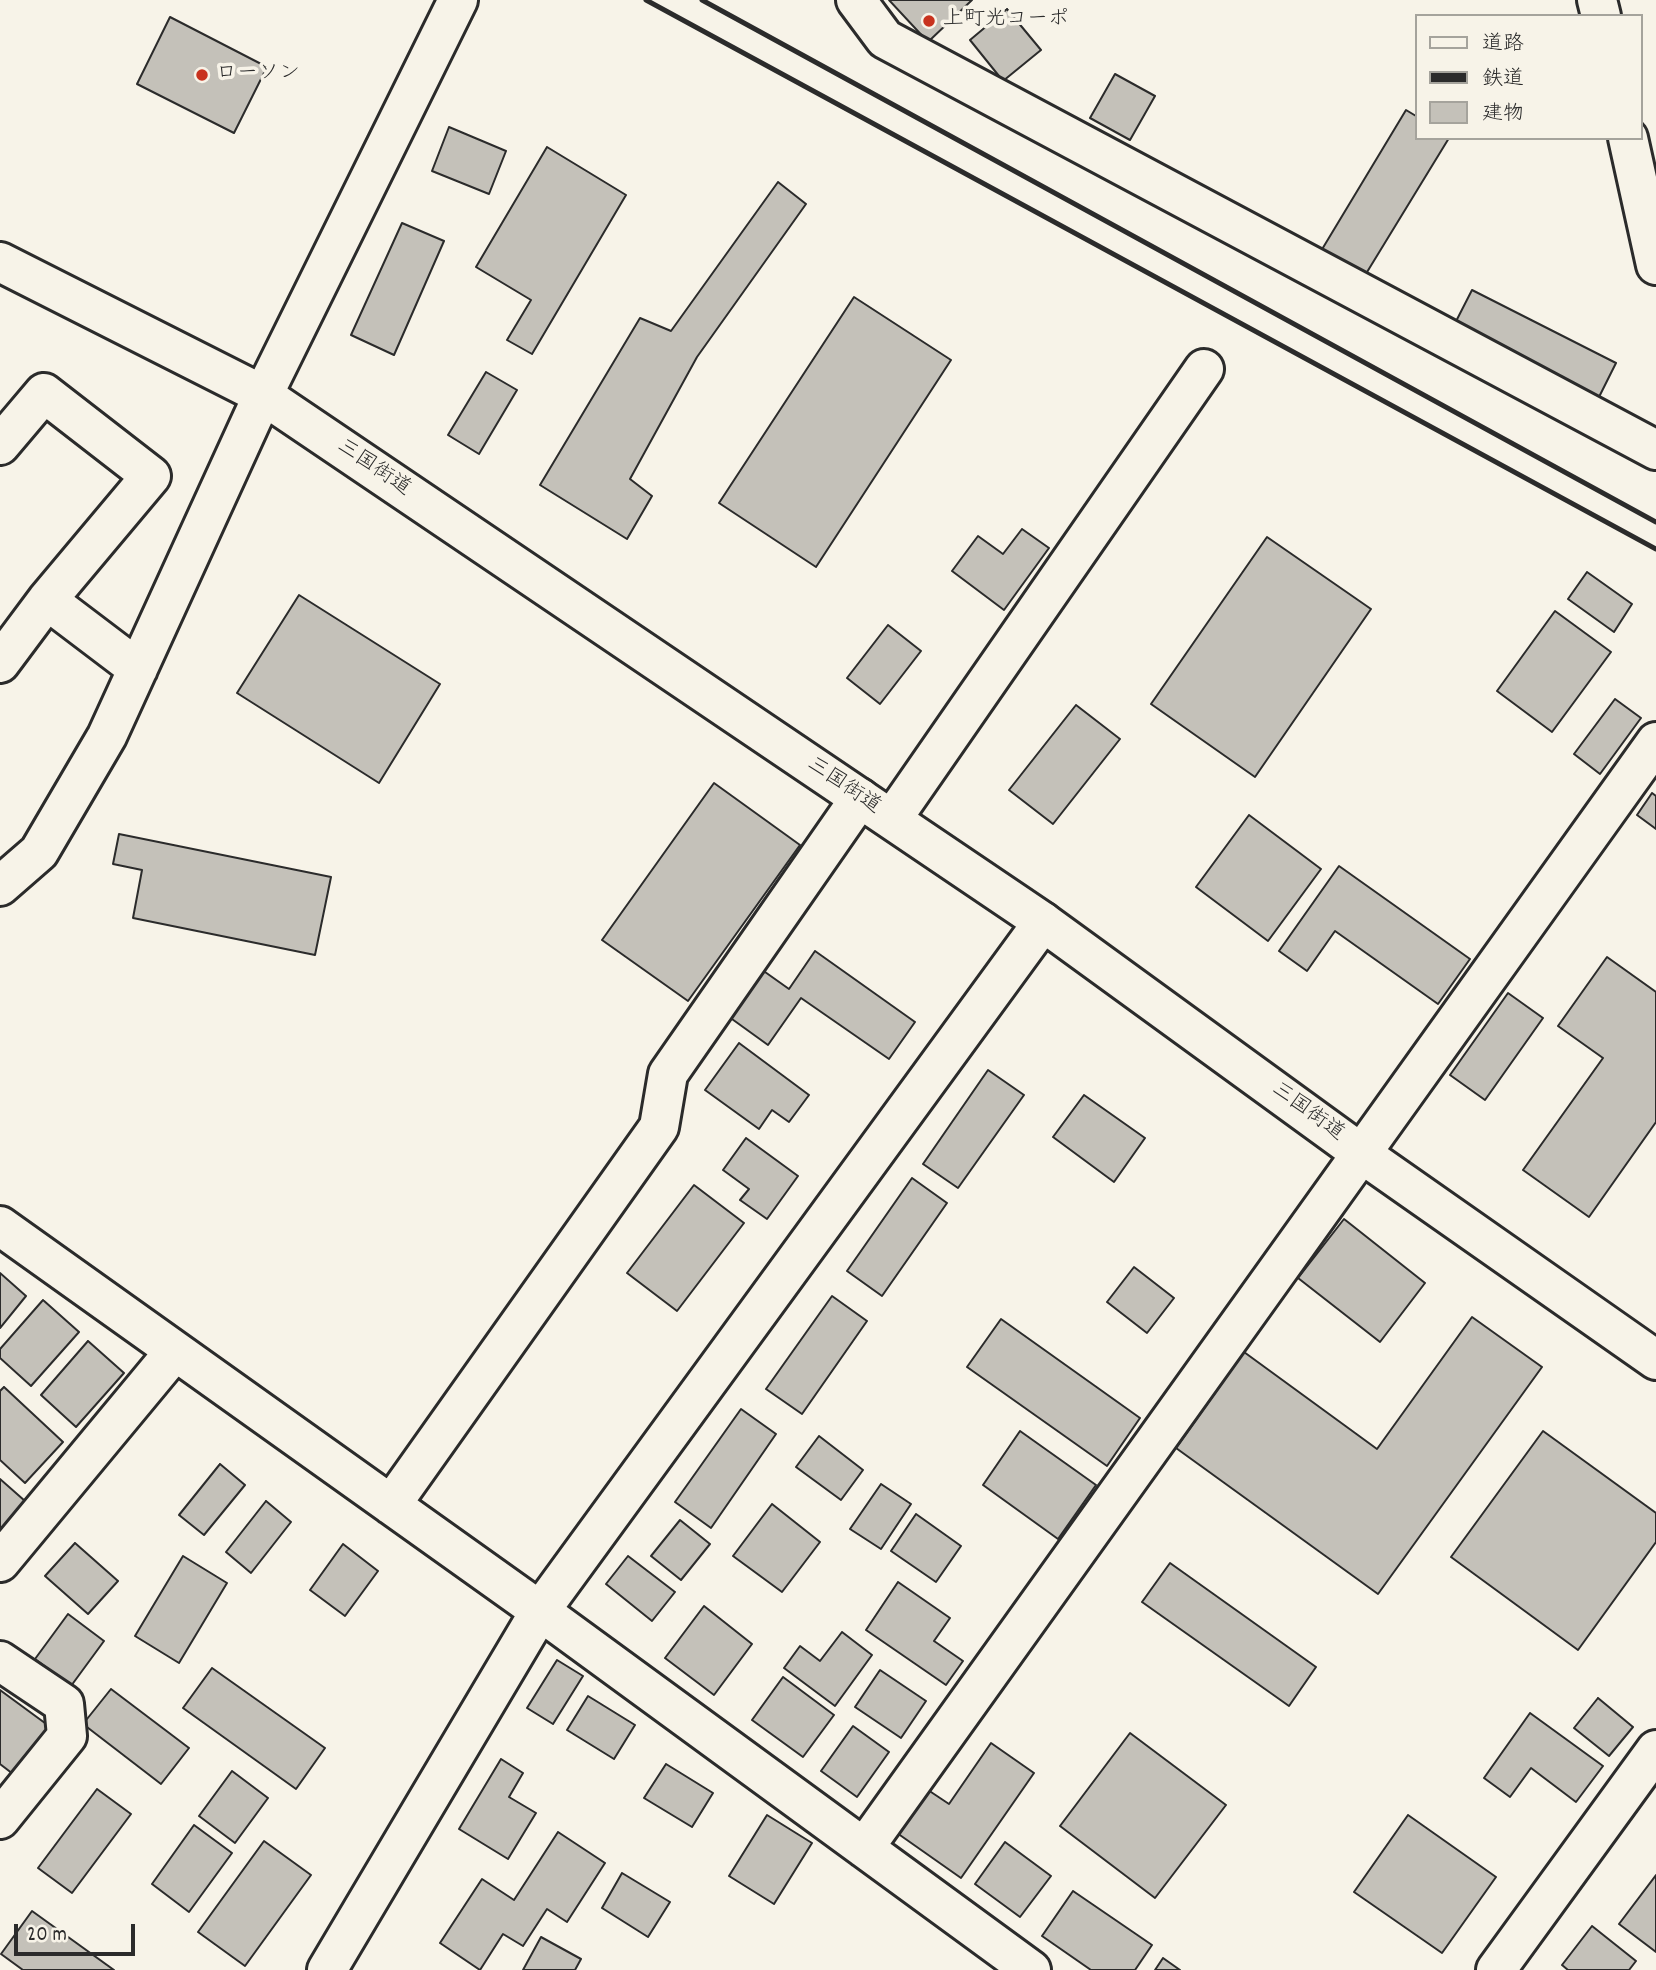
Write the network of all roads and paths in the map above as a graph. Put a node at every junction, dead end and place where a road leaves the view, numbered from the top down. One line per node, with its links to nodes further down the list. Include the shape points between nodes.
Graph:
1 (458, 0): 7 (main road)
2 (856, 0): 9 (main road, via 885,39)
3 (1628, 140): 5 (main road)
4 (0, 262): 7 (main road, 三国街道)
5 (1656, 265)
6 (1204, 369): 15 (main road)
7 (263, 395): 12 (main road); 14 (main road, 三国街道)
8 (0, 445): 10 (main road, via 44,393 151,477)
9 (1656, 450)
10 (47, 600): 11 (main road); 12 (main road)
11 (0, 663)
12 (138, 669): 16 (main road, via 107,736 39,852)
13 (1656, 742): 18 (main road)
14 (860, 798): 15 (main road, 三国街道); 22 (main road, via 668,1074 659,1127)
15 (892, 819): 17 (main road, 三国街道)
16 (0, 886)
17 (1044, 922): 18 (main road, 三国街道); 24 (main road)
18 (1362, 1154): 21 (main road, 三国街道); 28 (main road)
19 (0, 1226): 20 (main road)
20 (176, 1351): 22 (main road); 23 (main road)
21 (1656, 1360)
22 (391, 1505): 24 (main road)
23 (0, 1562)
24 (540, 1611): 28 (main road); 29 (main road)
25 (0, 1661): 27 (main road, via 64,1704 67,1737)
26 (1656, 1750): 31 (main road)
27 (0, 1819)
28 (864, 1848): 30 (main road)
29 (327, 1970)
30 (1031, 1970)
31 (1496, 1970)

